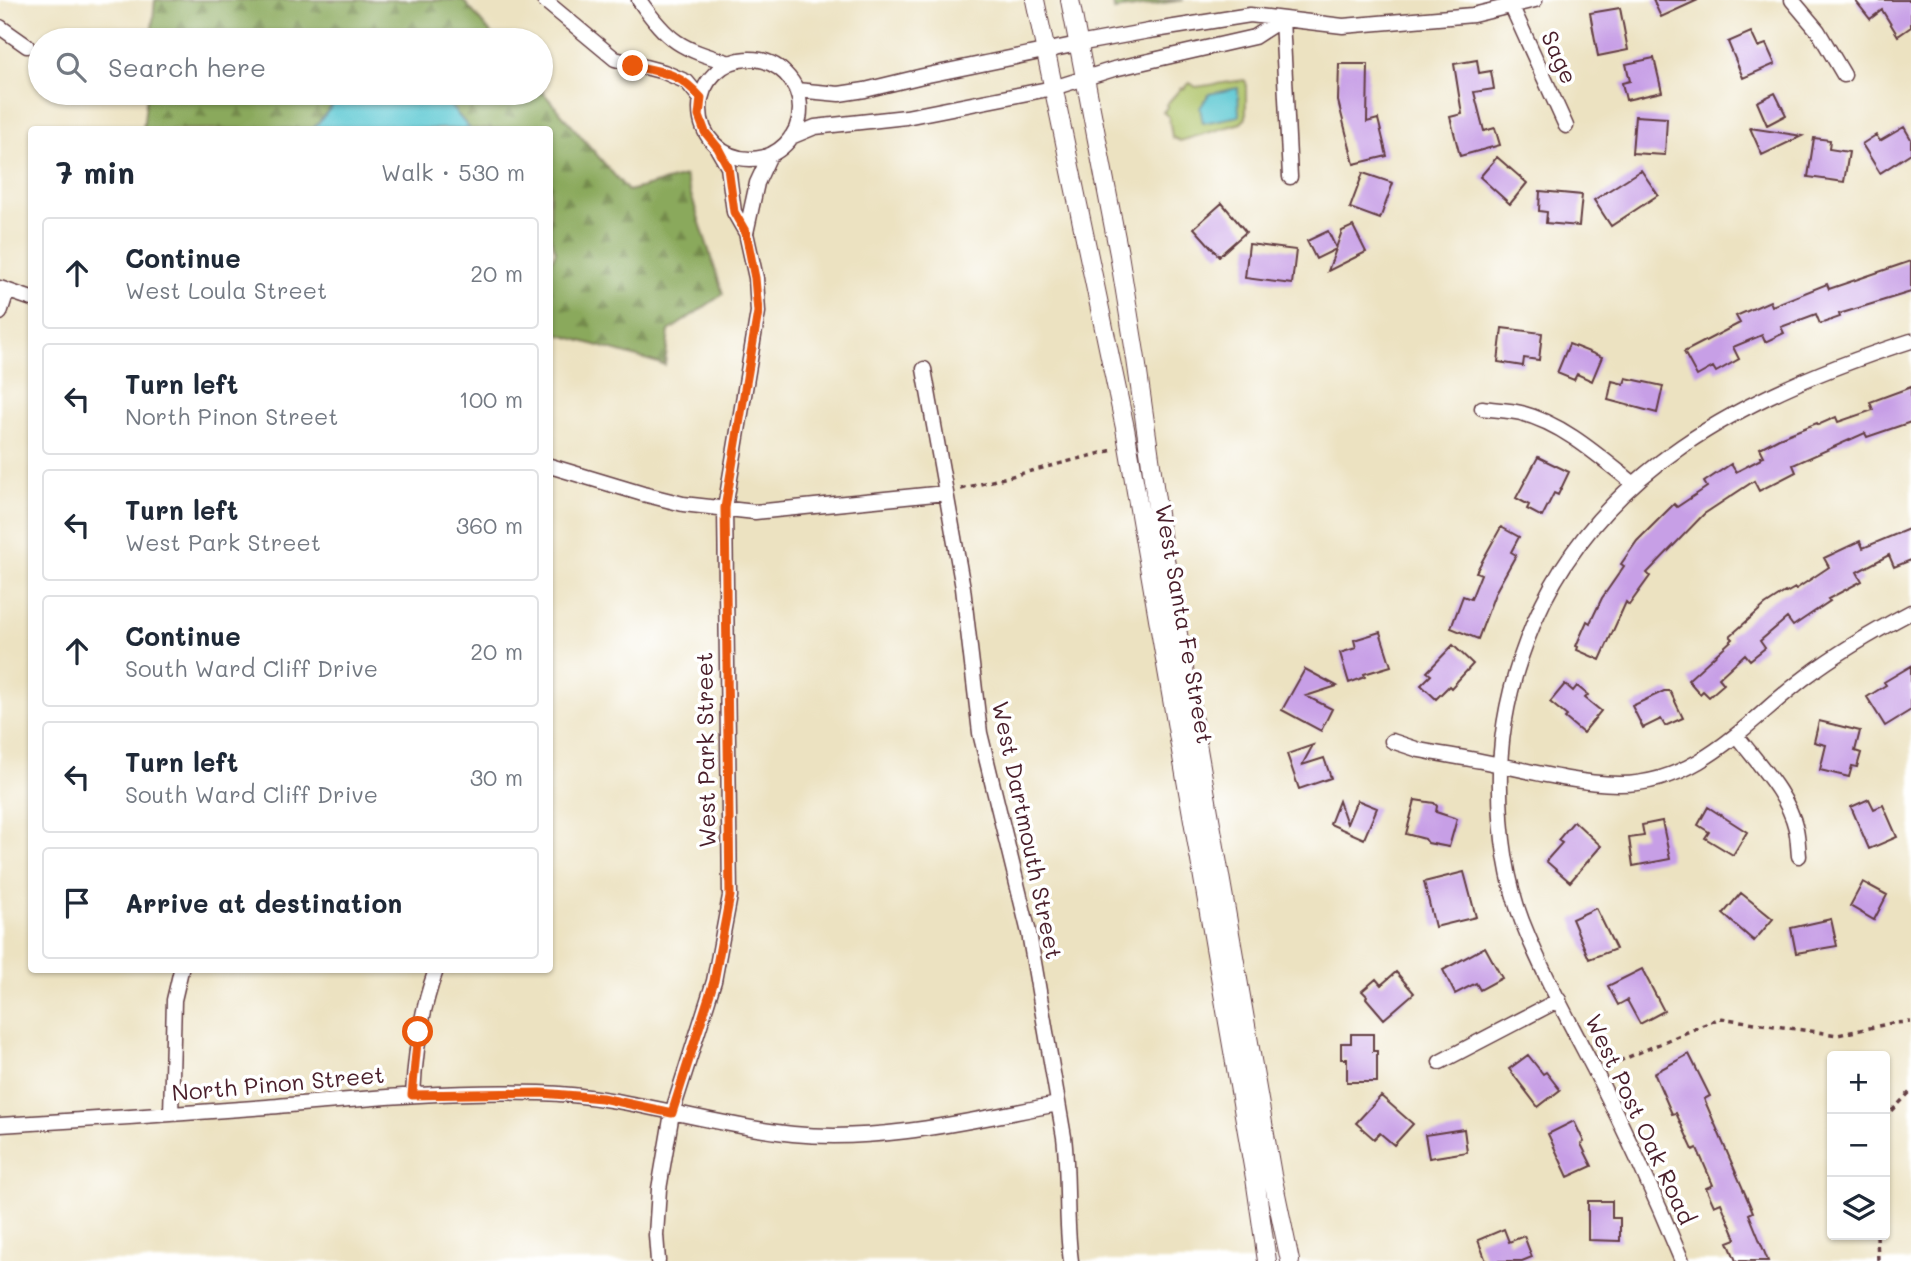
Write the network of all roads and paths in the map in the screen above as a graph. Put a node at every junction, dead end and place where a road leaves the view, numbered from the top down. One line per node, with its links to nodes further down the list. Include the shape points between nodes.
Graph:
1 (544, 0): 18 (street, via 615,59 687,82)
2 (639, 0): 13 (street, via 660,29 678,44)
3 (1035, 0): 12 (street, West Santa Fe Street)
4 (1070, 0): 10 (street, West Santa Fe Street)
5 (1535, 0): 7 (street)
6 (1792, 0): 14 (street, via 1818,31)
7 (1512, 7): 8 (street, via 1473,15 1343,26); 19 (street, Sage)
8 (1282, 19): 10 (street, via 1250,15); 15 (street, via 1254,37); 23 (street)
9 (0, 27): 11 (street)
10 (1078, 44): 12 (street); 15 (street, West Santa Fe Street)
11 (27, 46)
12 (1045, 51): 16 (street, West Santa Fe Street); 17 (street, via 839,94)
13 (730, 63): 17 (street, via 761,60 776,66); 18 (street, via 711,77)
14 (1844, 75)
15 (1084, 80): 16 (street); 59 (street, West Santa Fe Street, via 1119,254 1165,555)
16 (1053, 88): 20 (street, via 966,107 816,127); 31 (street, West Santa Fe Street)
17 (796, 90): 20 (street, via 799,121)
18 (701, 98): 21 (street, via 699,116)
19 (1566, 126)
20 (791, 137): 22 (street)
21 (718, 148): 22 (street, via 747,160); 24 (street, West Park Street, via 728,167 734,212)
22 (770, 155): 24 (street, West Park Street, via 757,183)
23 (1290, 177)
24 (746, 233): 35 (street, West Park Street, via 758,312)
25 (4, 290): 26 (street); 27 (street)
26 (28, 298)
27 (0, 313)
28 (1911, 341): 33 (street, West Post Oak Road, via 1820,373 1761,400 1669,454)
29 (924, 369): 34 (street, West Dartmouth Street)
30 (1482, 408): 33 (street, via 1521,413 1550,424)
31 (1128, 446): 34 (path); 58 (street, West Santa Fe Street)
32 (553, 467): 35 (street, via 643,495)
33 (1634, 484): 39 (street, West Post Oak Road, via 1601,515 1570,555 1535,620 1508,700)
34 (945, 493): 35 (street, via 755,512); 49 (street, West Dartmouth Street, via 963,587 980,733 1029,933)
35 (725, 508): 50 (street, West Park Street, via 730,896 714,981)
36 (1911, 612): 37 (street, via 1854,643 1806,677)
37 (1737, 736): 39 (street, via 1705,760 1645,782 1589,781); 40 (street, via 1788,808)
38 (1392, 741): 39 (street)
39 (1500, 766): 43 (street, West Post Oak Road, via 1508,873 1522,920)
40 (1799, 856)
41 (180, 973): 51 (street, via 174,1000)
42 (435, 973): 48 (street, via 418,1032)
43 (1559, 1000): 45 (street, West Post Oak Road); 46 (street, West Post Oak Road)
44 (1911, 1022): 46 (path, via 1838,1035 1720,1018)
45 (1440, 1062)
46 (1595, 1072): 55 (street, West Post Oak Road, via 1635,1150)
47 (1911, 1091): 52 (path)
48 (412, 1095): 50 (street, North Pinon Street, via 541,1093 602,1098); 51 (street, North Pinon Street)
49 (1058, 1104): 50 (street, North Pinon Street, via 916,1129 837,1135 740,1127); 57 (street, West Dartmouth Street, via 1067,1163)
50 (672, 1113): 56 (street, West Park Street, via 659,1189)
51 (171, 1114): 53 (street, North Pinon Street)
52 (1889, 1114)
53 (0, 1125)
54 (1877, 1240): 60 (path)
55 (1679, 1260)
56 (658, 1261)
57 (1072, 1261)
58 (1266, 1261)
59 (1290, 1261)
60 (1878, 1261)

